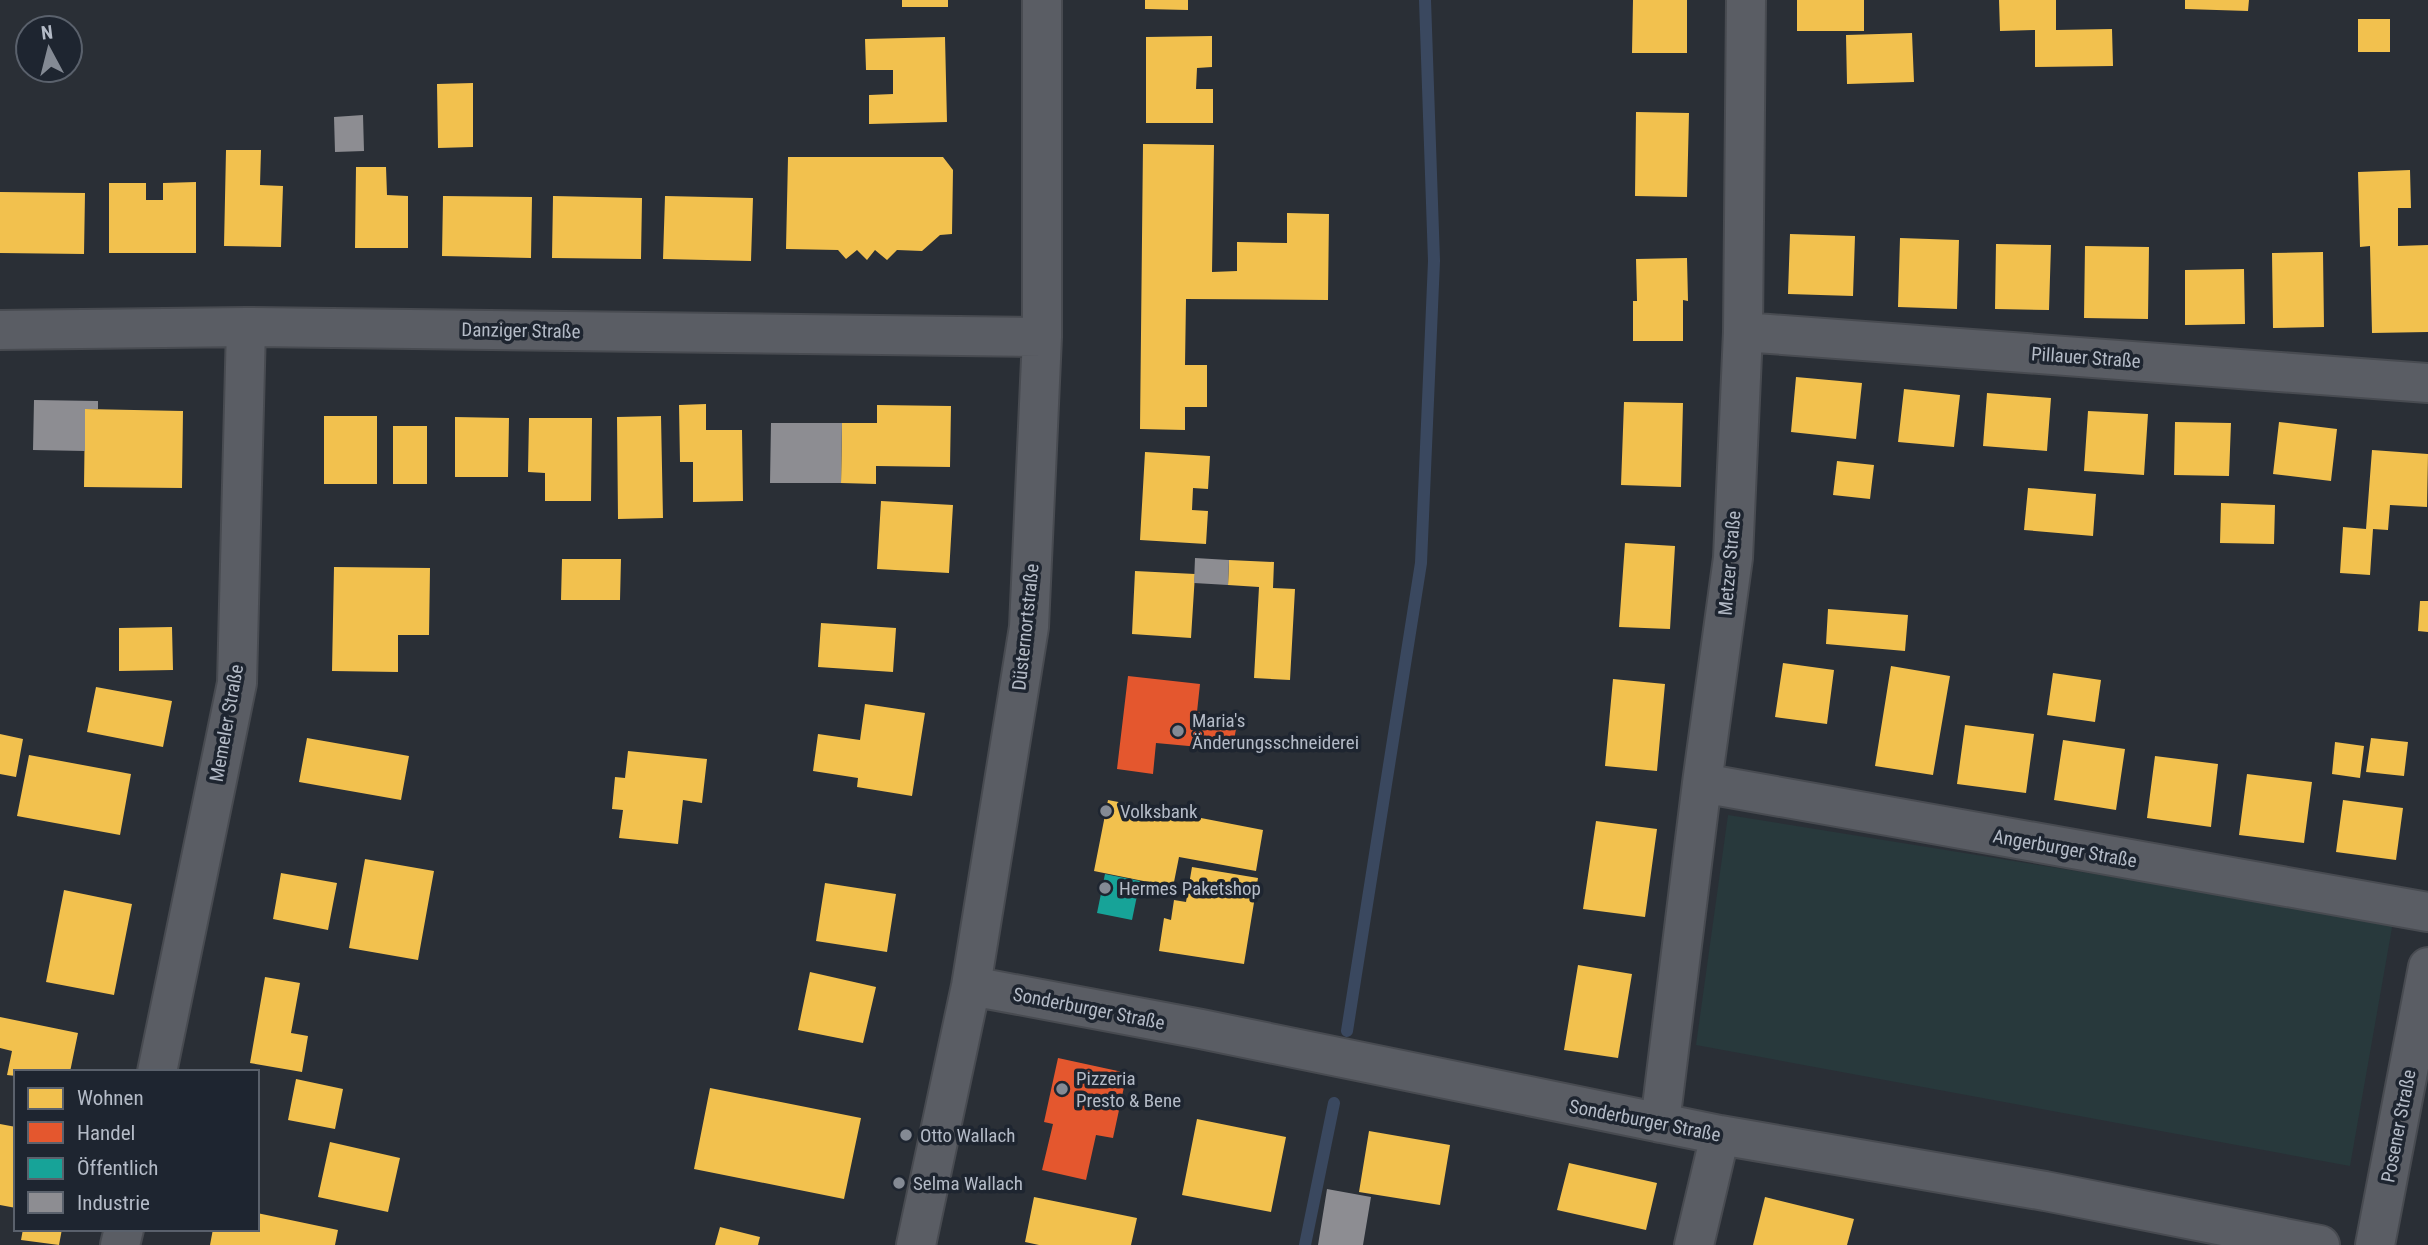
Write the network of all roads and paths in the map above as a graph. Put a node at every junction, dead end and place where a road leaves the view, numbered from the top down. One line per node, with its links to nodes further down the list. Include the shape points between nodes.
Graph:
1 (1042, 0): 6 (street, Düsternortstraße)
2 (1746, 0): 5 (street, Metzer Straße)
3 (246, 327): 4 (street, Danziger Straße); 6 (street, Danziger Straße); 12 (street, Memeler Straße, via 237,683)
4 (0, 330)
5 (1743, 332): 7 (street, Pillauer Straße); 8 (street, Metzer Straße, via 1733,558)
6 (1042, 337): 11 (street, Düsternortstraße, via 1029,627)
7 (2428, 383)
8 (1702, 783): 9 (street, Angerburger Straße); 13 (street, Metzer Straße)
9 (2428, 912)
10 (2428, 967): 18 (street, Posener Straße)
11 (971, 986): 13 (street, Sonderburger Straße); 16 (street, Düsternortstraße)
12 (156, 1070)
13 (1660, 1123): 14 (street, Sonderburger Straße)
14 (1720, 1135): 15 (street, Sonderburger Straße, via 2045,1191); 17 (street)
15 (2310, 1244)
16 (916, 1245)
17 (1694, 1245)
18 (2375, 1245)

